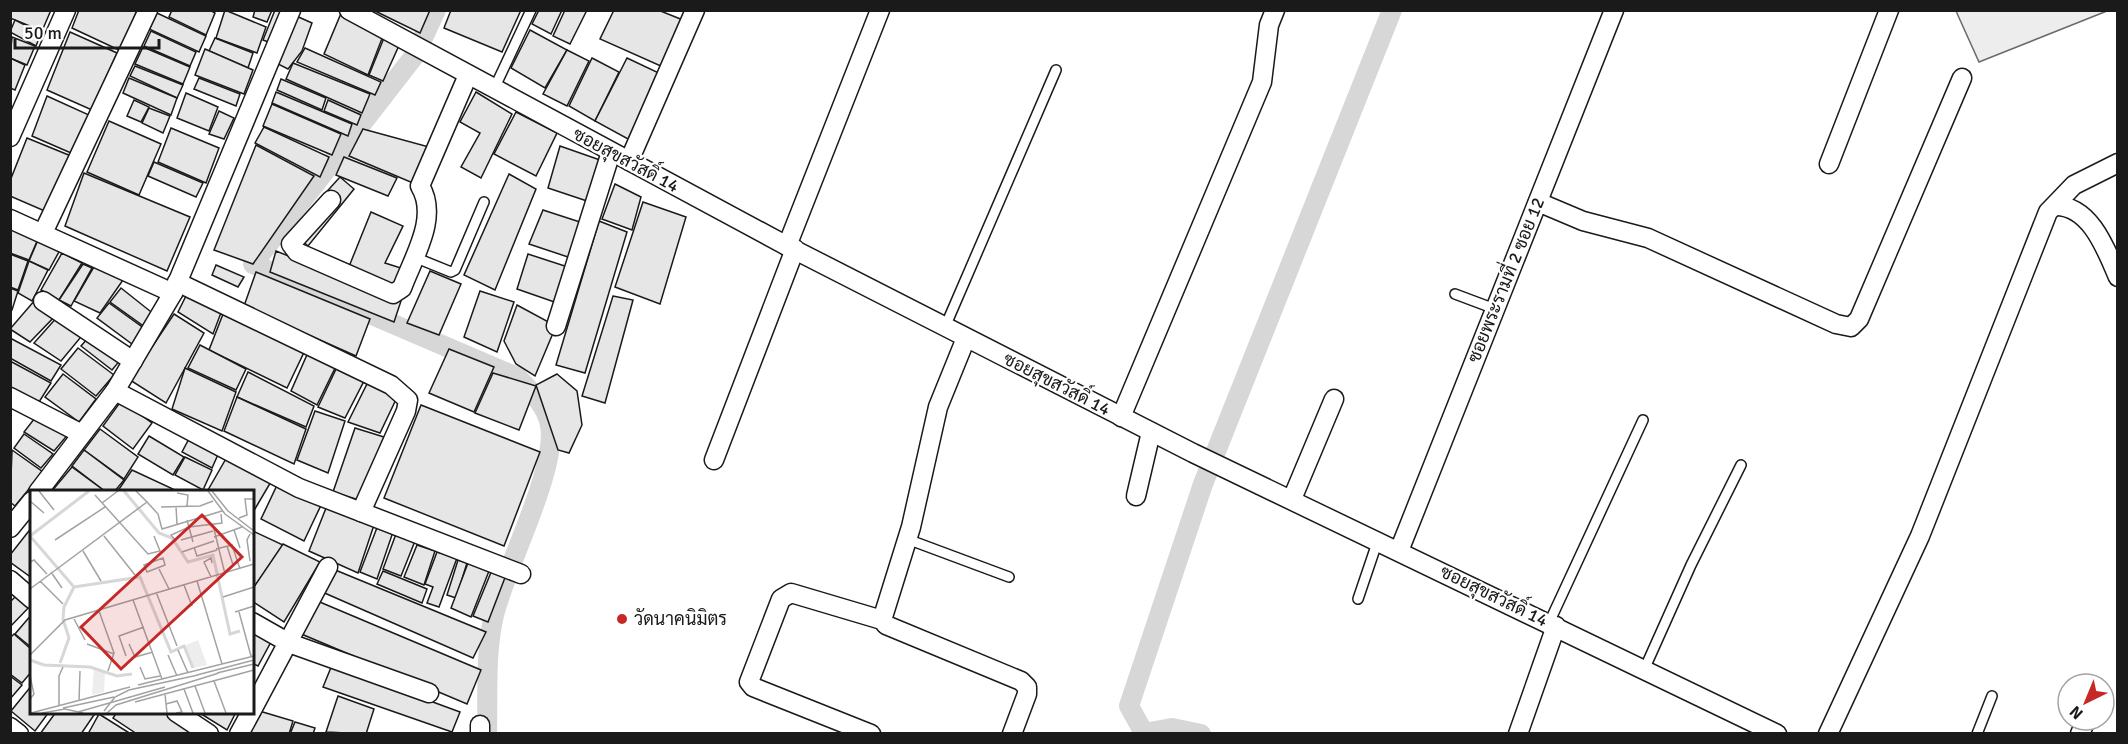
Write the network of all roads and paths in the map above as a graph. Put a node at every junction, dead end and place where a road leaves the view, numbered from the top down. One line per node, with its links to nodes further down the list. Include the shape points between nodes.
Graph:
1 (66, 10): 15 (street)
2 (148, 10): 25 (street)
3 (291, 10): 29 (street)
4 (531, 10): 14 (lane)
5 (695, 10): 17 (street)
6 (880, 10): 26 (street)
7 (1275, 10): 40 (street, via 1269,25 1262,82)
8 (1614, 10): 22 (street, ซอยพระรามที่ 2 ซอย 12)
9 (1889, 10): 19 (street)
10 (355, 12): 12 (street, ซอยสุขสวัสดิ์ 14)
11 (1056, 70): 34 (lane)
12 (468, 75): 14 (street, ซอยสุขสวัสดิ์ 14); 27 (street, via 420,186 427,198 429,217)
13 (1962, 78): 22 (street, via 1859,320 1851,327 1836,324 1648,238 1583,221)
14 (494, 89): 16 (street, ซอยสุขสวัสดิ์ 14)
15 (10, 137)
16 (611, 152): 17 (street, ซอยสุขสวัสดิ์ 14); 33 (street)
17 (629, 161): 26 (street, ซอยสุขสวัสดิ์ 14)
18 (2118, 163): 23 (street, via 2074,186)
19 (1829, 164)
20 (331, 200): 27 (street, via 291,244 297,252 393,294 402,288)
21 (484, 202): 27 (lane, via 456,270 451,272)
22 (1538, 202): 32 (street, ซอยพระรามที่ 2 ซอย 12)
23 (2055, 206): 28 (street, via 2065,206 2091,224); 79 (street, via 2048,212 1920,536)
24 (10, 219): 25 (street)
25 (42, 233): 29 (street)
26 (791, 248): 34 (street, ซอยสุขสวัสดิ์ 14); 44 (street)
27 (414, 257)
28 (2118, 277)
29 (175, 287): 36 (street); 50 (street, via 382,380 408,400)
30 (1455, 294): 32 (lane)
31 (43, 301): 36 (street)
32 (1495, 309): 54 (street, ซอยพระรามที่ 2 ซอย 12)
33 (556, 326)
34 (945, 327): 35 (street, ซอยสุขสวัสดิ์ 14)
35 (966, 338): 40 (street, ซอยสุขสวัสดิ์ 14); 52 (street, via 938,407)
36 (133, 361): 37 (street)
37 (115, 391): 43 (street); 50 (street, via 299,488)
38 (10, 397): 43 (street)
39 (1334, 399): 48 (street)
40 (1121, 417): 42 (street, ซอยสุขสวัสดิ์ 14)
41 (1643, 420): 63 (lane)
42 (1151, 432): 47 (street); 48 (street, ซอยสุขสวัสดิ์ 14)
43 (82, 434): 46 (street)
44 (714, 459)
45 (1742, 465): 65 (lane)
46 (40, 490)
47 (1136, 496)
48 (1292, 499): 53 (street, ซอยสุขสวัสดิ์ 14)
49 (30, 503): 51 (street)
50 (361, 512): 56 (street)
51 (10, 528)
52 (907, 539): 57 (lane); 61 (street)
53 (1378, 540): 54 (street, ซอยสุขสวัสดิ์ 14); 60 (lane)
54 (1399, 551): 63 (street, ซอยสุขสวัสดิ์ 14)
55 (328, 567): 64 (street)
56 (513, 571)
57 (1009, 577)
58 (10, 580): 59 (street)
59 (30, 597)
60 (1358, 599)
61 (882, 620): 75 (street, via 791,593 781,599 748,682); 76 (street, via 1021,681 1027,694)
62 (254, 623): 64 (street)
63 (1552, 625): 65 (street, ซอยสุขสวัสดิ์ 14); 77 (street)
64 (289, 643): 66 (street); 68 (street)
65 (1644, 669): 78 (street, ซอยสุขสวัสดิ์ 14)
66 (429, 693)
67 (1992, 696): 80 (lane)
68 (254, 706)
69 (179, 714): 73 (street)
70 (249, 714): 74 (street)
71 (10, 727): 72 (street)
72 (19, 734)
73 (209, 734)
74 (239, 734)
75 (871, 734)
76 (1011, 734)
77 (1518, 734)
78 (1777, 734)
79 (1827, 734)
80 (1977, 734)

